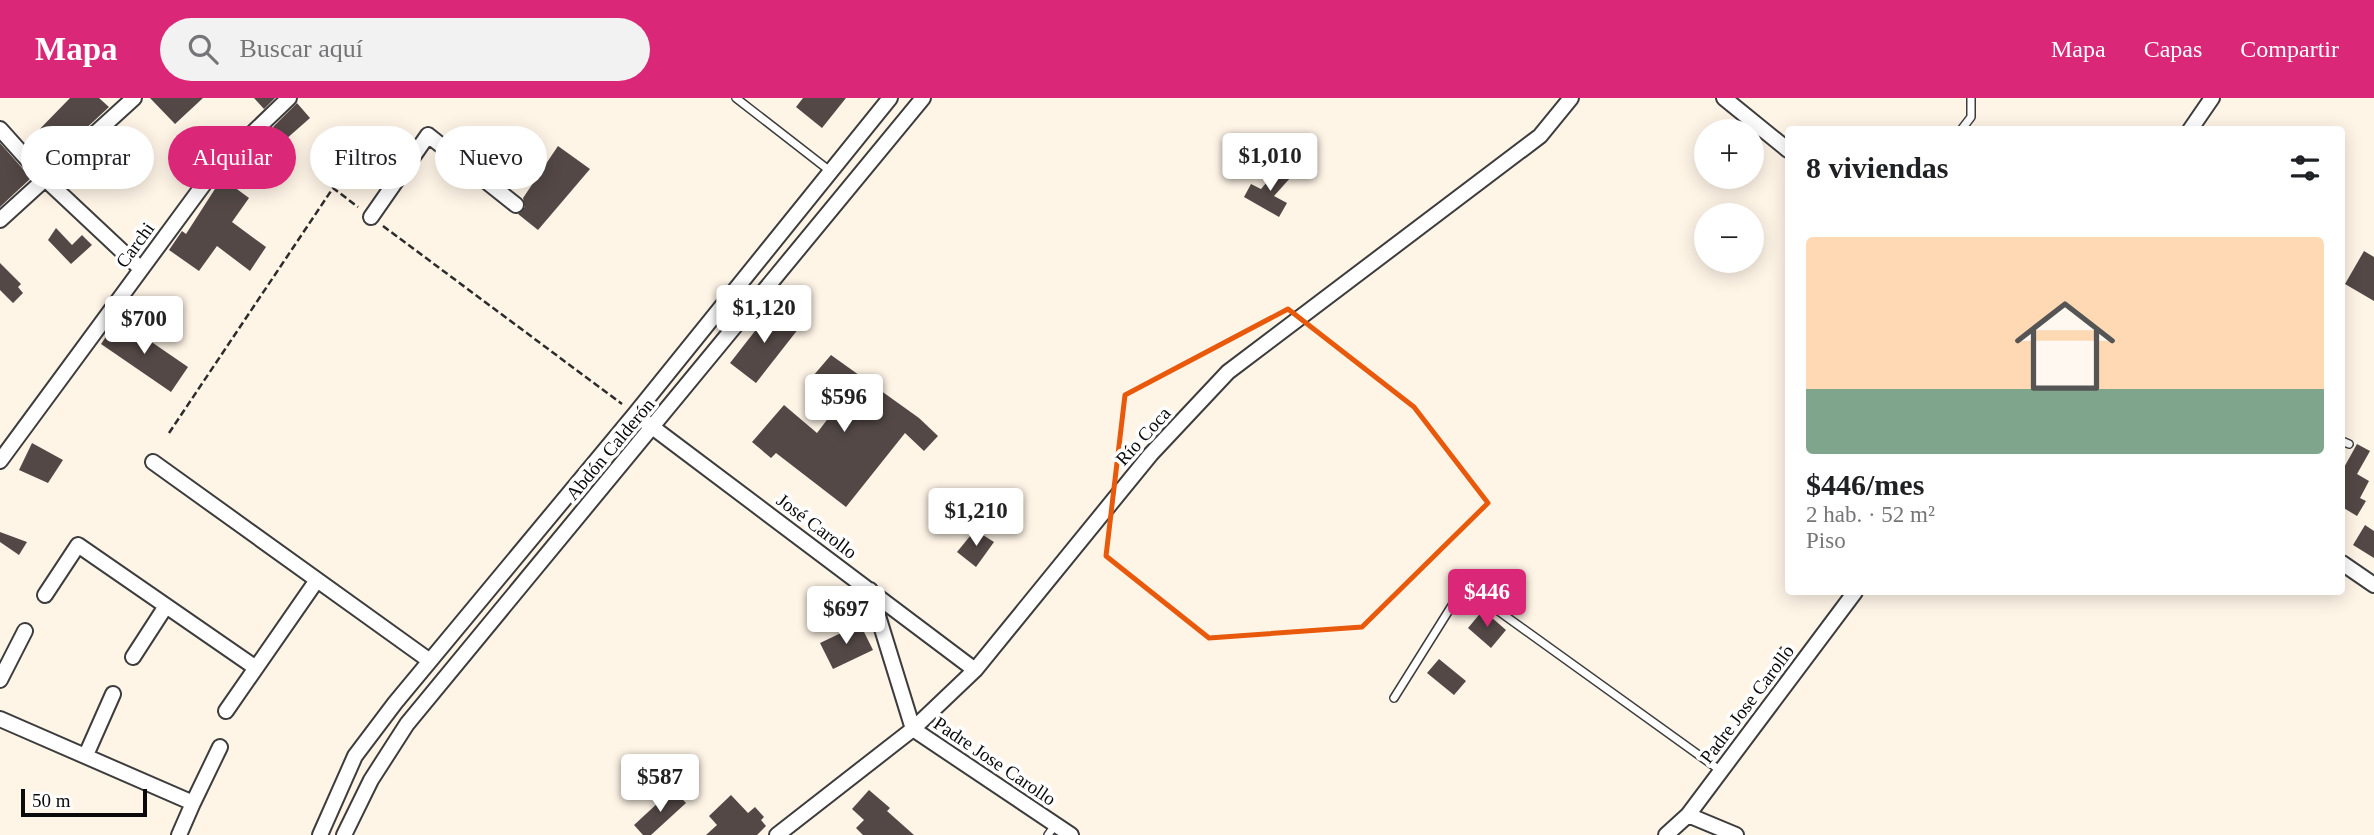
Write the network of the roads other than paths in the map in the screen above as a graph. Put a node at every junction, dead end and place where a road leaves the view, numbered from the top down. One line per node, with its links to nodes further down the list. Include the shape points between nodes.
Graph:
1 (134, 98): 10 (street)
2 (289, 98): 22 (street, Carchi, via 215,169)
3 (736, 98): 16 (lane)
4 (890, 98): 16 (street, Abdón Calderón)
5 (923, 98): 24 (street, Abdón Calderón)
6 (1571, 98): 38 (street, Río Coca, via 1540,136 1228,372 1151,454)
7 (1724, 98): 14 (street)
8 (1971, 98): 11 (lane, via 1970,117)
9 (2213, 98): 12 (street)
10 (102, 126)
11 (1964, 126)
12 (2193, 126)
13 (0, 129): 15 (street)
14 (1785, 148)
15 (21, 152)
16 (830, 171): 23 (street, Abdón Calderón)
17 (32, 189): 21 (street)
18 (56, 189): 22 (street)
19 (516, 205): 20 (street, via 428,135)
20 (371, 217)
21 (0, 220)
22 (141, 269): 25 (street, Carchi)
23 (635, 414): 24 (street, José Carollo); 36 (street, Abdón Calderón)
24 (653, 428): 30 (street, José Carollo); 53 (street, Abdón Calderón, via 407,724 371,780)
25 (0, 461)
26 (153, 462): 28 (street)
27 (2345, 565): 29 (street)
28 (317, 580): 36 (street); 37 (street)
29 (2374, 585)
30 (870, 590): 38 (street, José Carollo); 44 (street, Padre Jose Carollo)
31 (45, 595): 33 (street, via 78,544)
32 (1853, 595): 47 (street, Padre Jose Carollo)
33 (166, 606): 35 (street); 37 (street)
34 (25, 631): 39 (street)
35 (133, 657)
36 (430, 661): 52 (street, Abdón Calderón, via 355,756)
37 (256, 668): 42 (street)
38 (975, 670): 44 (street, Río Coca)
39 (0, 680)
40 (113, 694): 46 (street)
41 (1394, 698): 47 (lane, via 1464,590)
42 (226, 711)
43 (0, 719): 46 (street)
44 (913, 729): 50 (street, Padre Jose Carollo); 54 (street, Río Coca)
45 (220, 747): 48 (street)
46 (86, 755): 48 (street)
47 (1721, 771): 49 (street, Padre Jose Carollo)
48 (193, 803): 51 (street)
49 (1688, 815): 56 (street, Padre Jose Carollo); 57 (street)
50 (1051, 830): 55 (street, Padre Jose Carollo)
51 (179, 835)
52 (320, 835)
53 (344, 835)
54 (777, 835)
55 (1071, 835)
56 (1666, 835)
57 (1736, 835)

